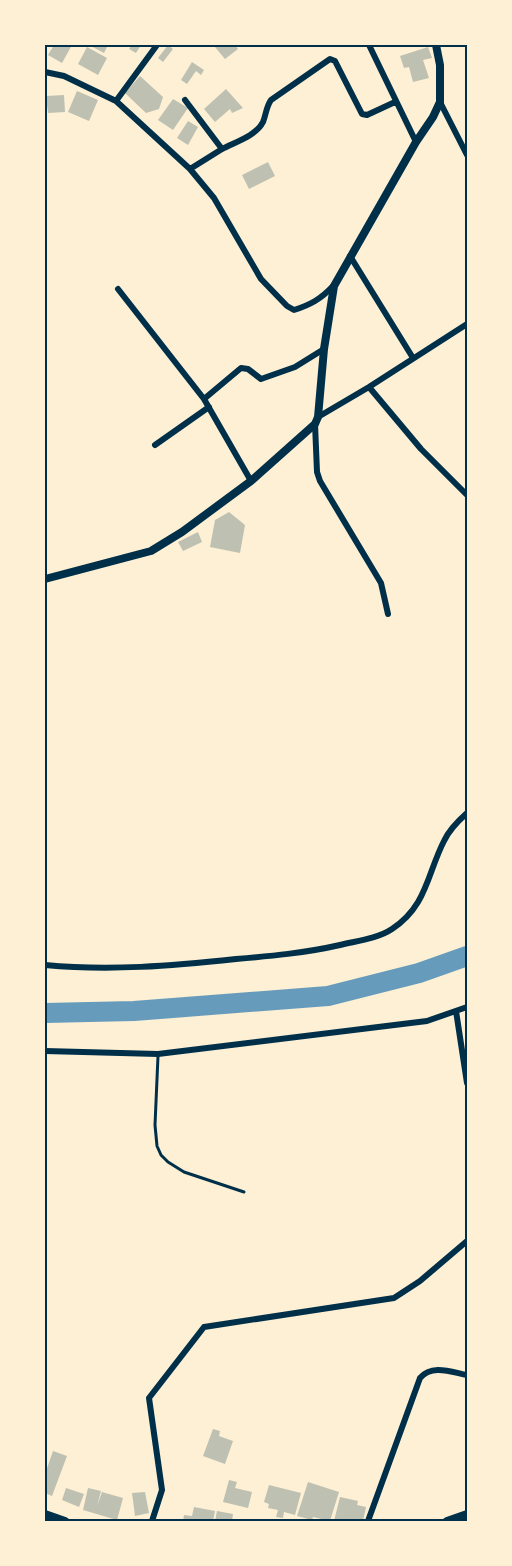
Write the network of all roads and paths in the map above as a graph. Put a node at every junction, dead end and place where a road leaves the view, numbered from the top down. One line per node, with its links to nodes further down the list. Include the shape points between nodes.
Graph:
1 (157, 45): 6 (street)
2 (369, 45): 7 (street)
3 (436, 45): 8 (street)
4 (45, 72): 6 (street, via 64,76)
5 (185, 100): 10 (street)
6 (116, 101): 12 (street)
7 (395, 102): 9 (street); 10 (street, via 362,114 335,61 330,59 271,100 257,131)
8 (440, 102): 9 (street); 11 (street)
9 (416, 142): 13 (street)
10 (222, 149): 12 (street)
11 (467, 155)
12 (190, 169): 14 (street, via 214,198 261,279 287,306 294,310 305,307)
13 (350, 256): 14 (street); 18 (street)
14 (334, 286): 17 (street)
15 (118, 289): 20 (street)
16 (467, 324): 18 (street)
17 (324, 349): 20 (street, via 295,367 261,380 242,368); 22 (street)
18 (413, 358): 19 (street)
19 (369, 387): 22 (street); 25 (street, via 421,449)
20 (204, 399): 21 (street)
21 (209, 407): 23 (street); 24 (street)
22 (316, 421): 24 (street); 27 (street, via 320,481 381,583)
23 (155, 445)
24 (250, 481): 26 (street, via 151,551)
25 (467, 495)
26 (45, 579)
27 (388, 614)
28 (467, 813): 29 (street, via 444,840 423,895 399,923 379,936 312,951 173,966 112,969)
29 (45, 965)
30 (467, 1007): 31 (street)
31 (456, 1011): 33 (street, via 427,1021); 34 (street)
32 (45, 1051): 33 (street)
33 (158, 1054): 35 (lane, via 155,1125 161,1155 184,1173)
34 (467, 1083)
35 (244, 1192)
36 (467, 1241): 41 (street, via 394,1298 204,1327 149,1398 162,1490)
37 (467, 1375): 42 (street, via 433,1369 420,1378)
38 (467, 1514): 43 (street)
39 (47, 1517): 40 (street)
40 (65, 1521)
41 (152, 1521)
42 (368, 1521)
43 (447, 1521)

